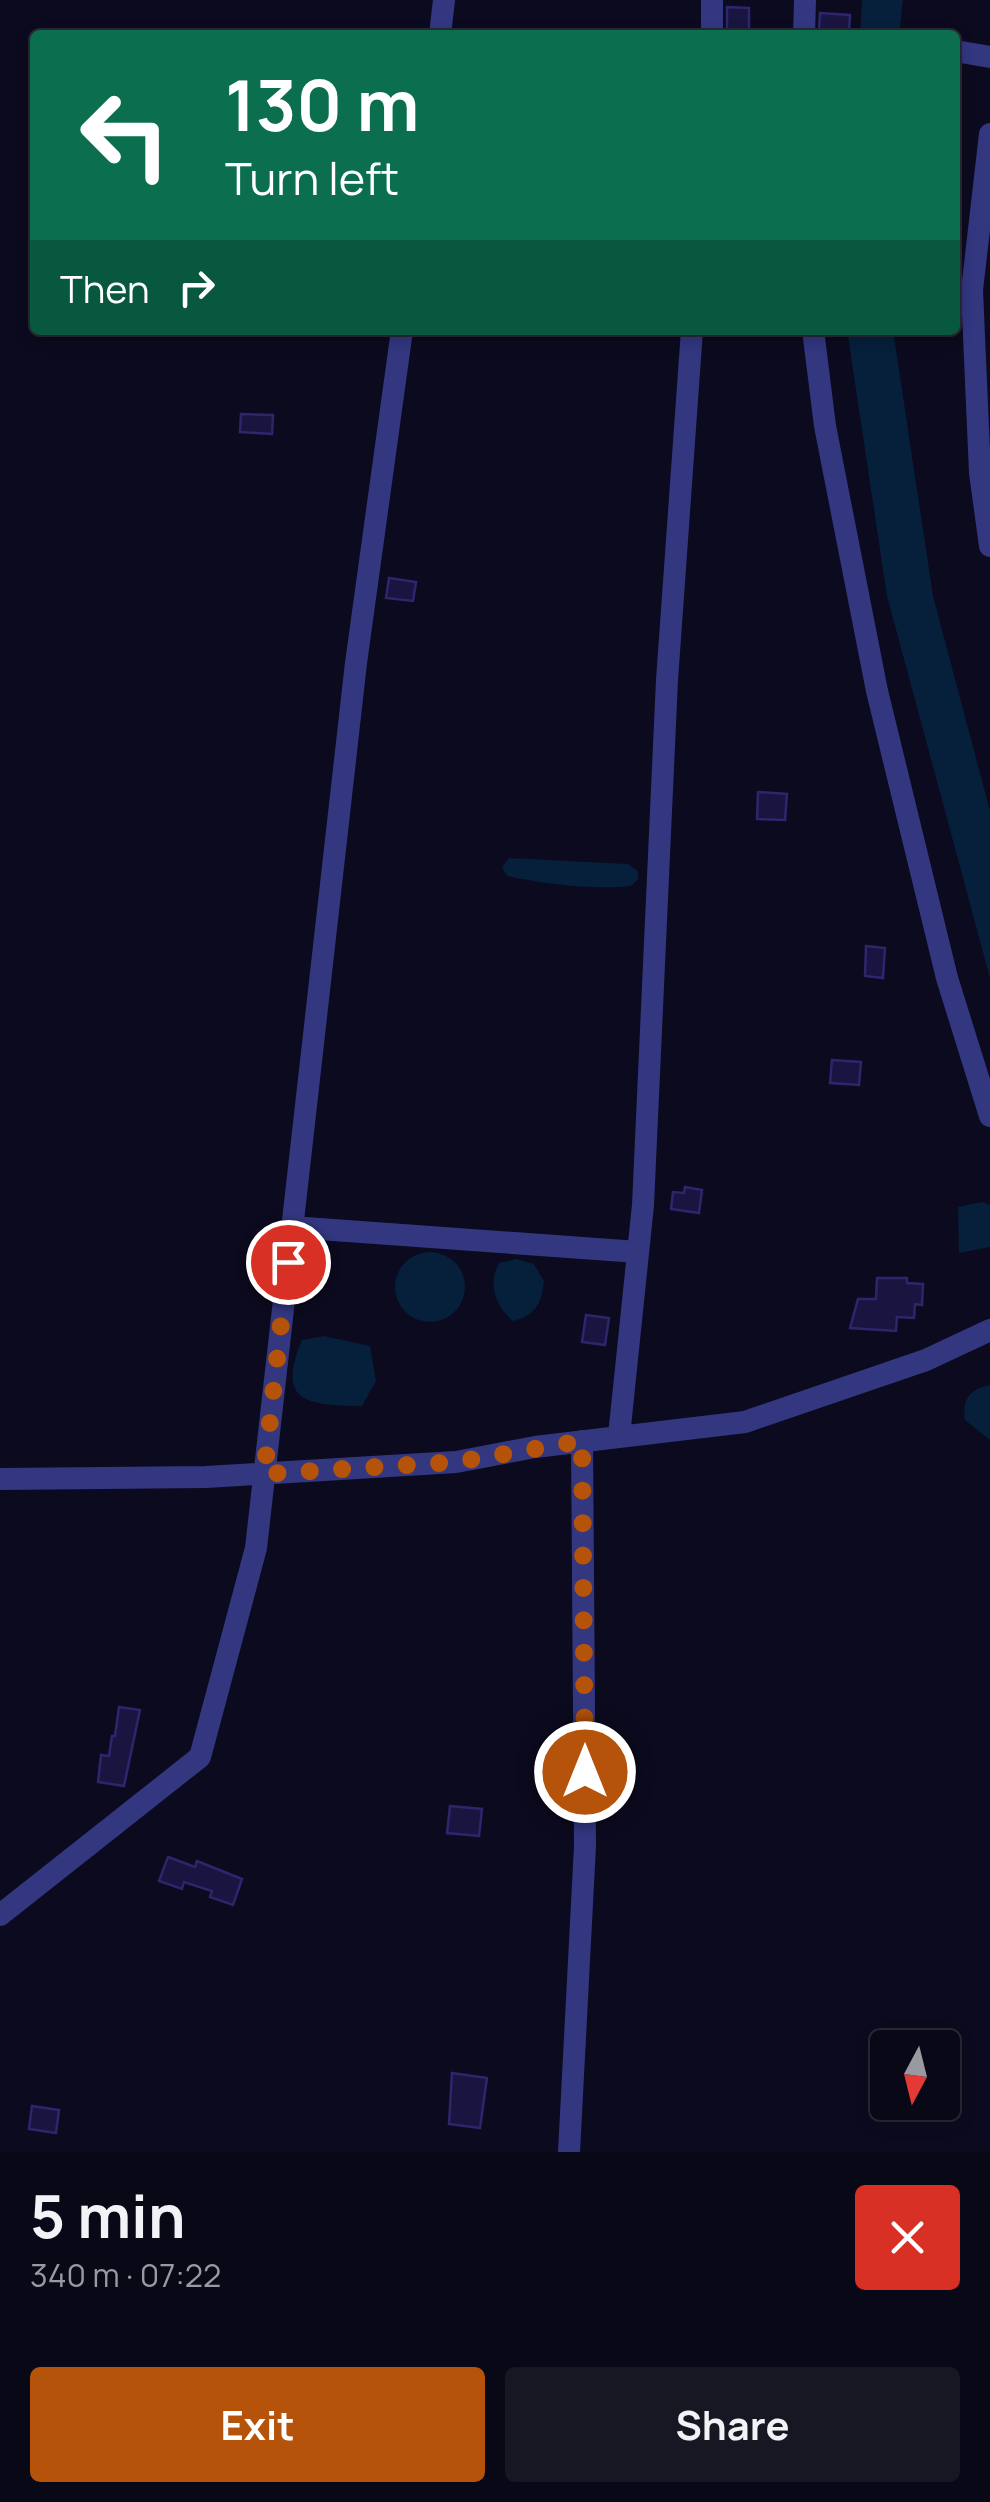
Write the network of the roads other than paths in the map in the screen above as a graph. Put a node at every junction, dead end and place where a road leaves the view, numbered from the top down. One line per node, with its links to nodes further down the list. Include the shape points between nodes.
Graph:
1 (444, 0): 4 (street)
2 (712, 0): 5 (street)
3 (805, 0): 6 (street)
4 (441, 30)
5 (712, 30)
6 (804, 30)
7 (960, 53): 8 (street)
8 (990, 56)
9 (990, 134): 13 (street, via 972,290)
10 (401, 335): 15 (street, via 356,663)
11 (692, 335): 16 (street)
12 (814, 335): 14 (street, via 877,692 947,978)
13 (990, 546)
14 (990, 1116)
15 (292, 1227): 16 (street); 20 (street)
16 (638, 1252): 18 (street)
17 (990, 1330): 18 (street, via 926,1360 745,1422)
18 (619, 1436): 19 (street)
19 (582, 1441): 20 (street, via 456,1462); 23 (street, via 585,1846)
20 (264, 1474): 21 (street); 22 (street, via 256,1548 200,1757)
21 (0, 1480)
22 (0, 1915)
23 (569, 2152)

